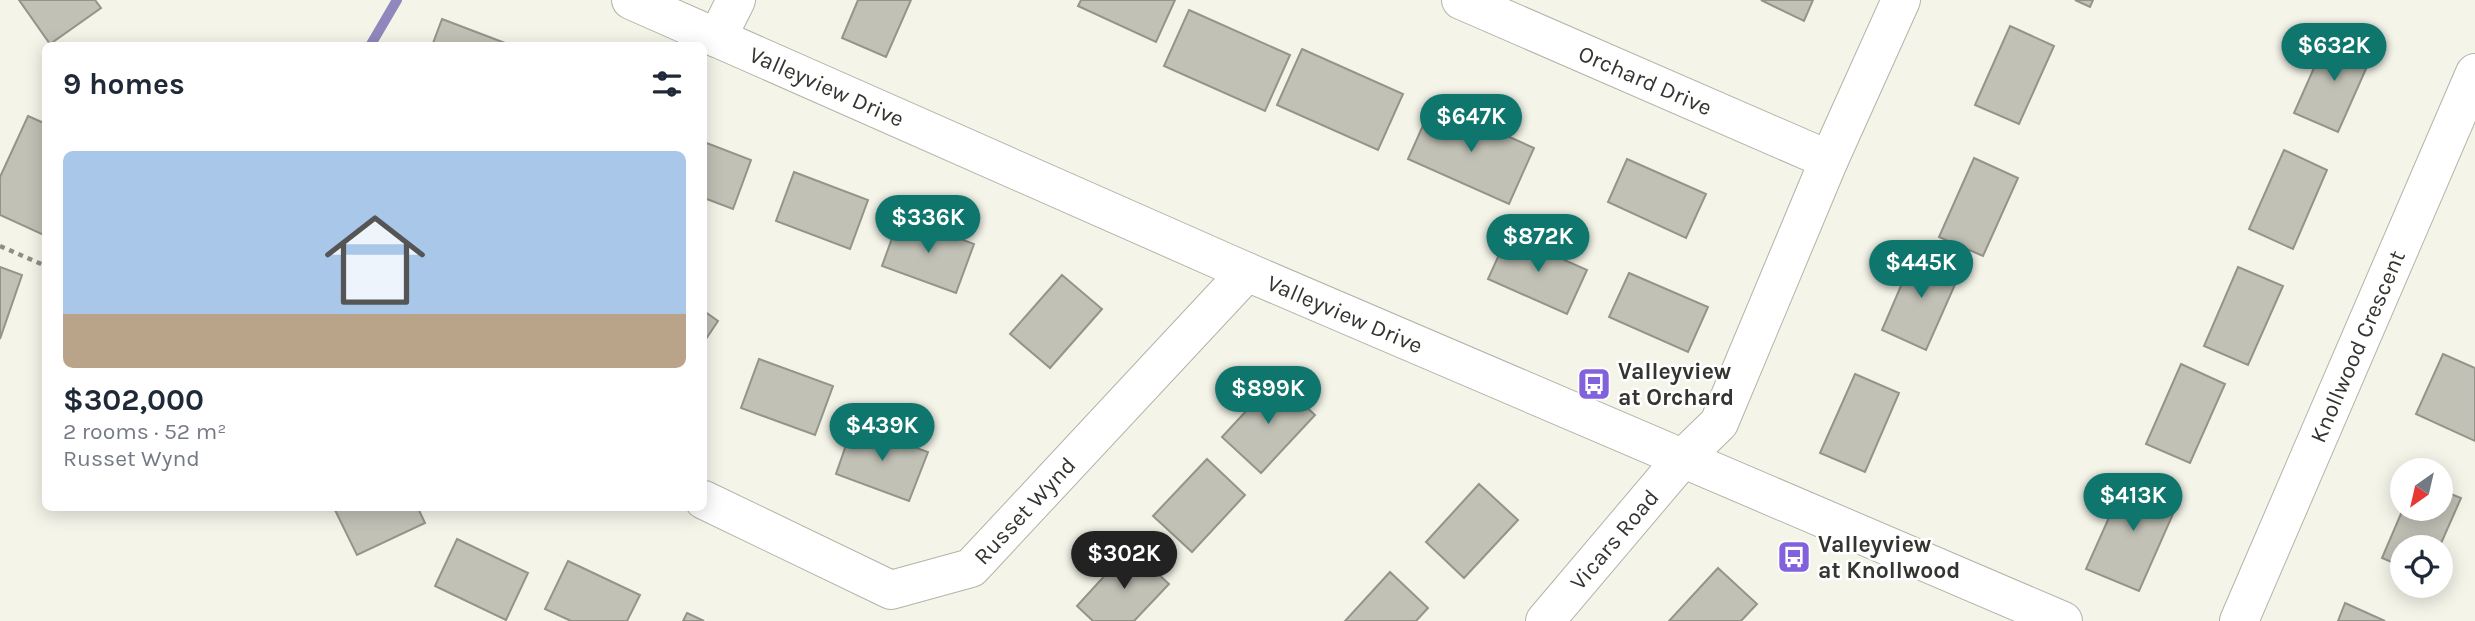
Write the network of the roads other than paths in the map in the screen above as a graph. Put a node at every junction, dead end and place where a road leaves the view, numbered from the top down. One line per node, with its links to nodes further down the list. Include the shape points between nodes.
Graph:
1 (631, 0): 5 (street, Valleyview Drive)
2 (736, 0): 5 (street)
3 (1461, 0): 7 (street, Orchard Drive)
4 (1901, 0): 7 (street)
5 (717, 38): 8 (street, Valleyview Drive)
6 (2475, 73): 13 (street, Knollwood Crescent)
7 (1829, 160): 9 (street, via 1719,423)
8 (1247, 272): 9 (street, Valleyview Drive); 10 (street, Russet Wynd, via 971,568 891,590)
9 (1683, 458): 11 (street, Vicars Road); 12 (street, Valleyview Drive)
10 (707, 501)
11 (1545, 621)
12 (2063, 621)
13 (2239, 621)

